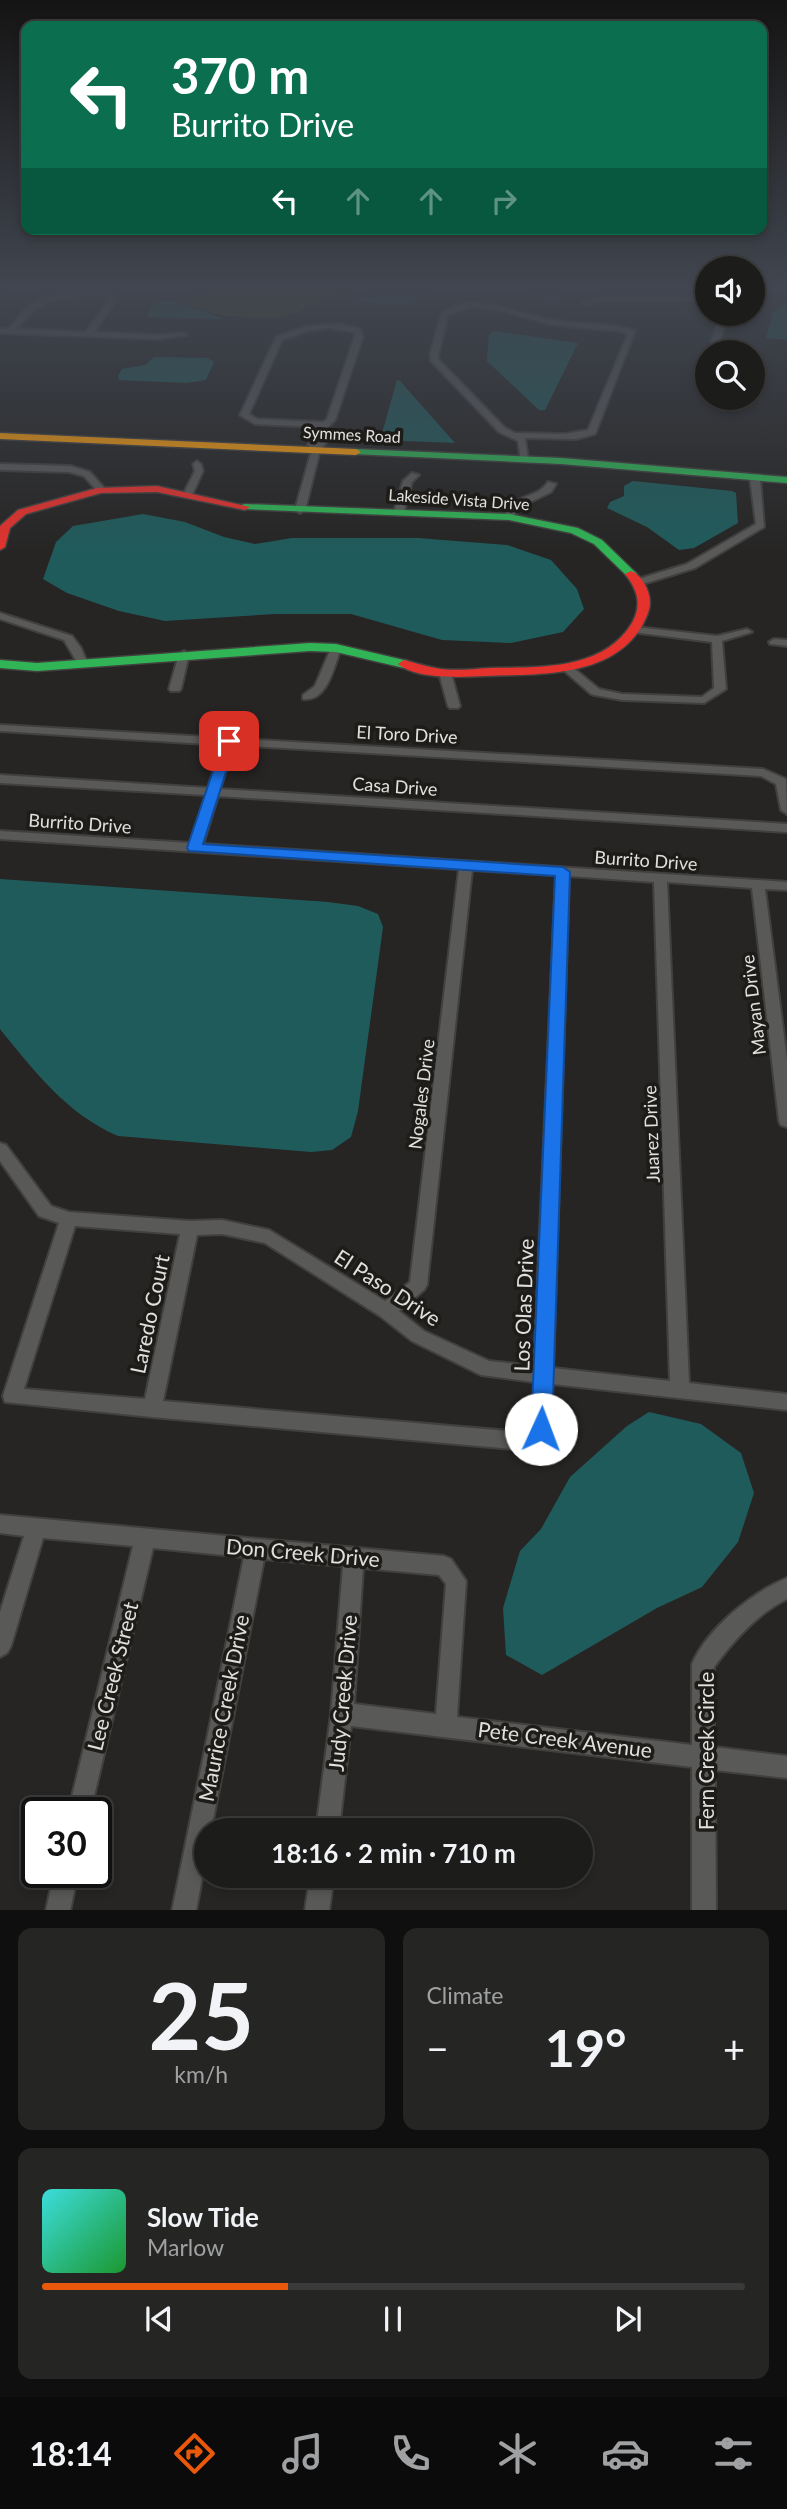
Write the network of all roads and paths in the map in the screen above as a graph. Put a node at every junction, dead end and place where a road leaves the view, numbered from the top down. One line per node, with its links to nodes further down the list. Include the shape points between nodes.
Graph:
1 (262, 376): 5 (street, via 246,419)
2 (345, 376): 5 (street)
3 (450, 376): 7 (street)
4 (615, 376): 7 (street, via 592,432)
5 (325, 425): 8 (street, via 322,445)
6 (0, 436): 8 (street, Symmes Road)
7 (513, 436): 9 (street)
8 (316, 449): 9 (street, Symmes Road); 18 (street)
9 (524, 459): 13 (street, Symmes Road)
10 (197, 464): 17 (street, via 199,471)
11 (0, 467): 16 (street, via 70,469 87,474)
12 (415, 475): 19 (street, via 408,481)
13 (755, 480): 14 (street, Symmes Road); 22 (street, via 761,526 691,566)
14 (787, 482)
15 (551, 484): 20 (street, via 548,490 514,506)
16 (101, 490): 17 (street, Lakeside Vista Drive); 21 (street, Lakeside Vista Drive, via 22,512 5,527)
17 (189, 493): 18 (street, Lakeside Vista Drive, via 256,509)
18 (300, 510): 19 (street, Lakeside Vista Drive)
19 (399, 512): 20 (street, Lakeside Vista Drive)
20 (509, 517): 22 (street, Lakeside Vista Drive, via 574,530 598,542)
21 (0, 547)
22 (639, 582): 24 (street, via 646,606)
23 (0, 616): 31 (street, via 68,638)
24 (636, 630): 26 (street); 33 (street, via 605,654)
25 (747, 632): 26 (street)
26 (717, 639): 33 (street, via 720,689 704,700 595,692)
27 (774, 642): 28 (street)
28 (787, 643)
29 (335, 648): 30 (street); 34 (street); 36 (street, via 320,688)
30 (184, 654): 31 (street); 35 (street)
31 (82, 663): 32 (street)
32 (0, 664)
33 (567, 668): 34 (street, via 515,674)
34 (445, 673): 37 (street)
35 (175, 689)
36 (307, 697)
37 (454, 706)
38 (0, 728): 39 (street, El Toro Drive)
39 (229, 741): 41 (street); 42 (street, El Toro Drive, via 763,773 782,782)
40 (0, 779): 41 (street, Casa Drive)
41 (213, 792): 43 (street, Casa Drive); 45 (street)
42 (787, 810)
43 (787, 828)
44 (0, 835): 45 (street, Burrito Drive)
45 (195, 848): 46 (street, Burrito Drive)
46 (466, 866): 47 (street, Burrito Drive); 55 (street, Nogales Drive, via 418,1285)
47 (563, 872): 48 (street, Burrito Drive); 56 (street, Los Olas Drive)
48 (660, 878): 49 (street, Burrito Drive); 57 (street, Juarez Drive)
49 (758, 884): 50 (street, Burrito Drive); 51 (street, Mayan Drive)
50 (787, 886)
51 (787, 1121)
52 (0, 1149): 53 (street, El Paso Drive, via 45,1211)
53 (69, 1219): 54 (street, El Paso Drive); 59 (street, via 12,1395)
54 (190, 1228): 55 (street, El Paso Drive, via 222,1227 269,1237); 59 (street, Laredo Court)
55 (386, 1311): 56 (street, El Paso Drive, via 418,1336 487,1369)
56 (543, 1376): 57 (street, El Paso Drive); 59 (street, Los Olas Drive, via 541,1429 523,1441)
57 (680, 1389): 58 (street, El Paso Drive)
58 (787, 1402)
59 (152, 1409)
60 (0, 1524): 61 (street, Don Creek Drive)
61 (37, 1526): 62 (street, Don Creek Drive); 66 (street)
62 (145, 1539): 63 (street, Don Creek Drive); 71 (street, Lee Creek Street)
63 (256, 1547): 64 (street, Don Creek Drive); 76 (street, Maurice Creek Drive)
64 (354, 1556): 67 (street, Judy Creek Drive); 68 (street, Don Creek Drive, via 444,1566 456,1581)
65 (787, 1588): 69 (street, Fern Creek Circle, via 768,1598 724,1637 703,1664)
66 (0, 1646)
67 (342, 1714): 68 (street, Pete Creek Avenue); 72 (street, Judy Creek Drive)
68 (446, 1724): 69 (street, Pete Creek Avenue)
69 (705, 1756): 70 (street, Pete Creek Avenue); 78 (street, Fern Creek Circle)
70 (787, 1767)
71 (83, 1797)
72 (329, 1818)
73 (63, 1888): 75 (street)
74 (320, 1888): 77 (street)
75 (58, 1910)
76 (184, 1910)
77 (317, 1910)
78 (704, 1910)

